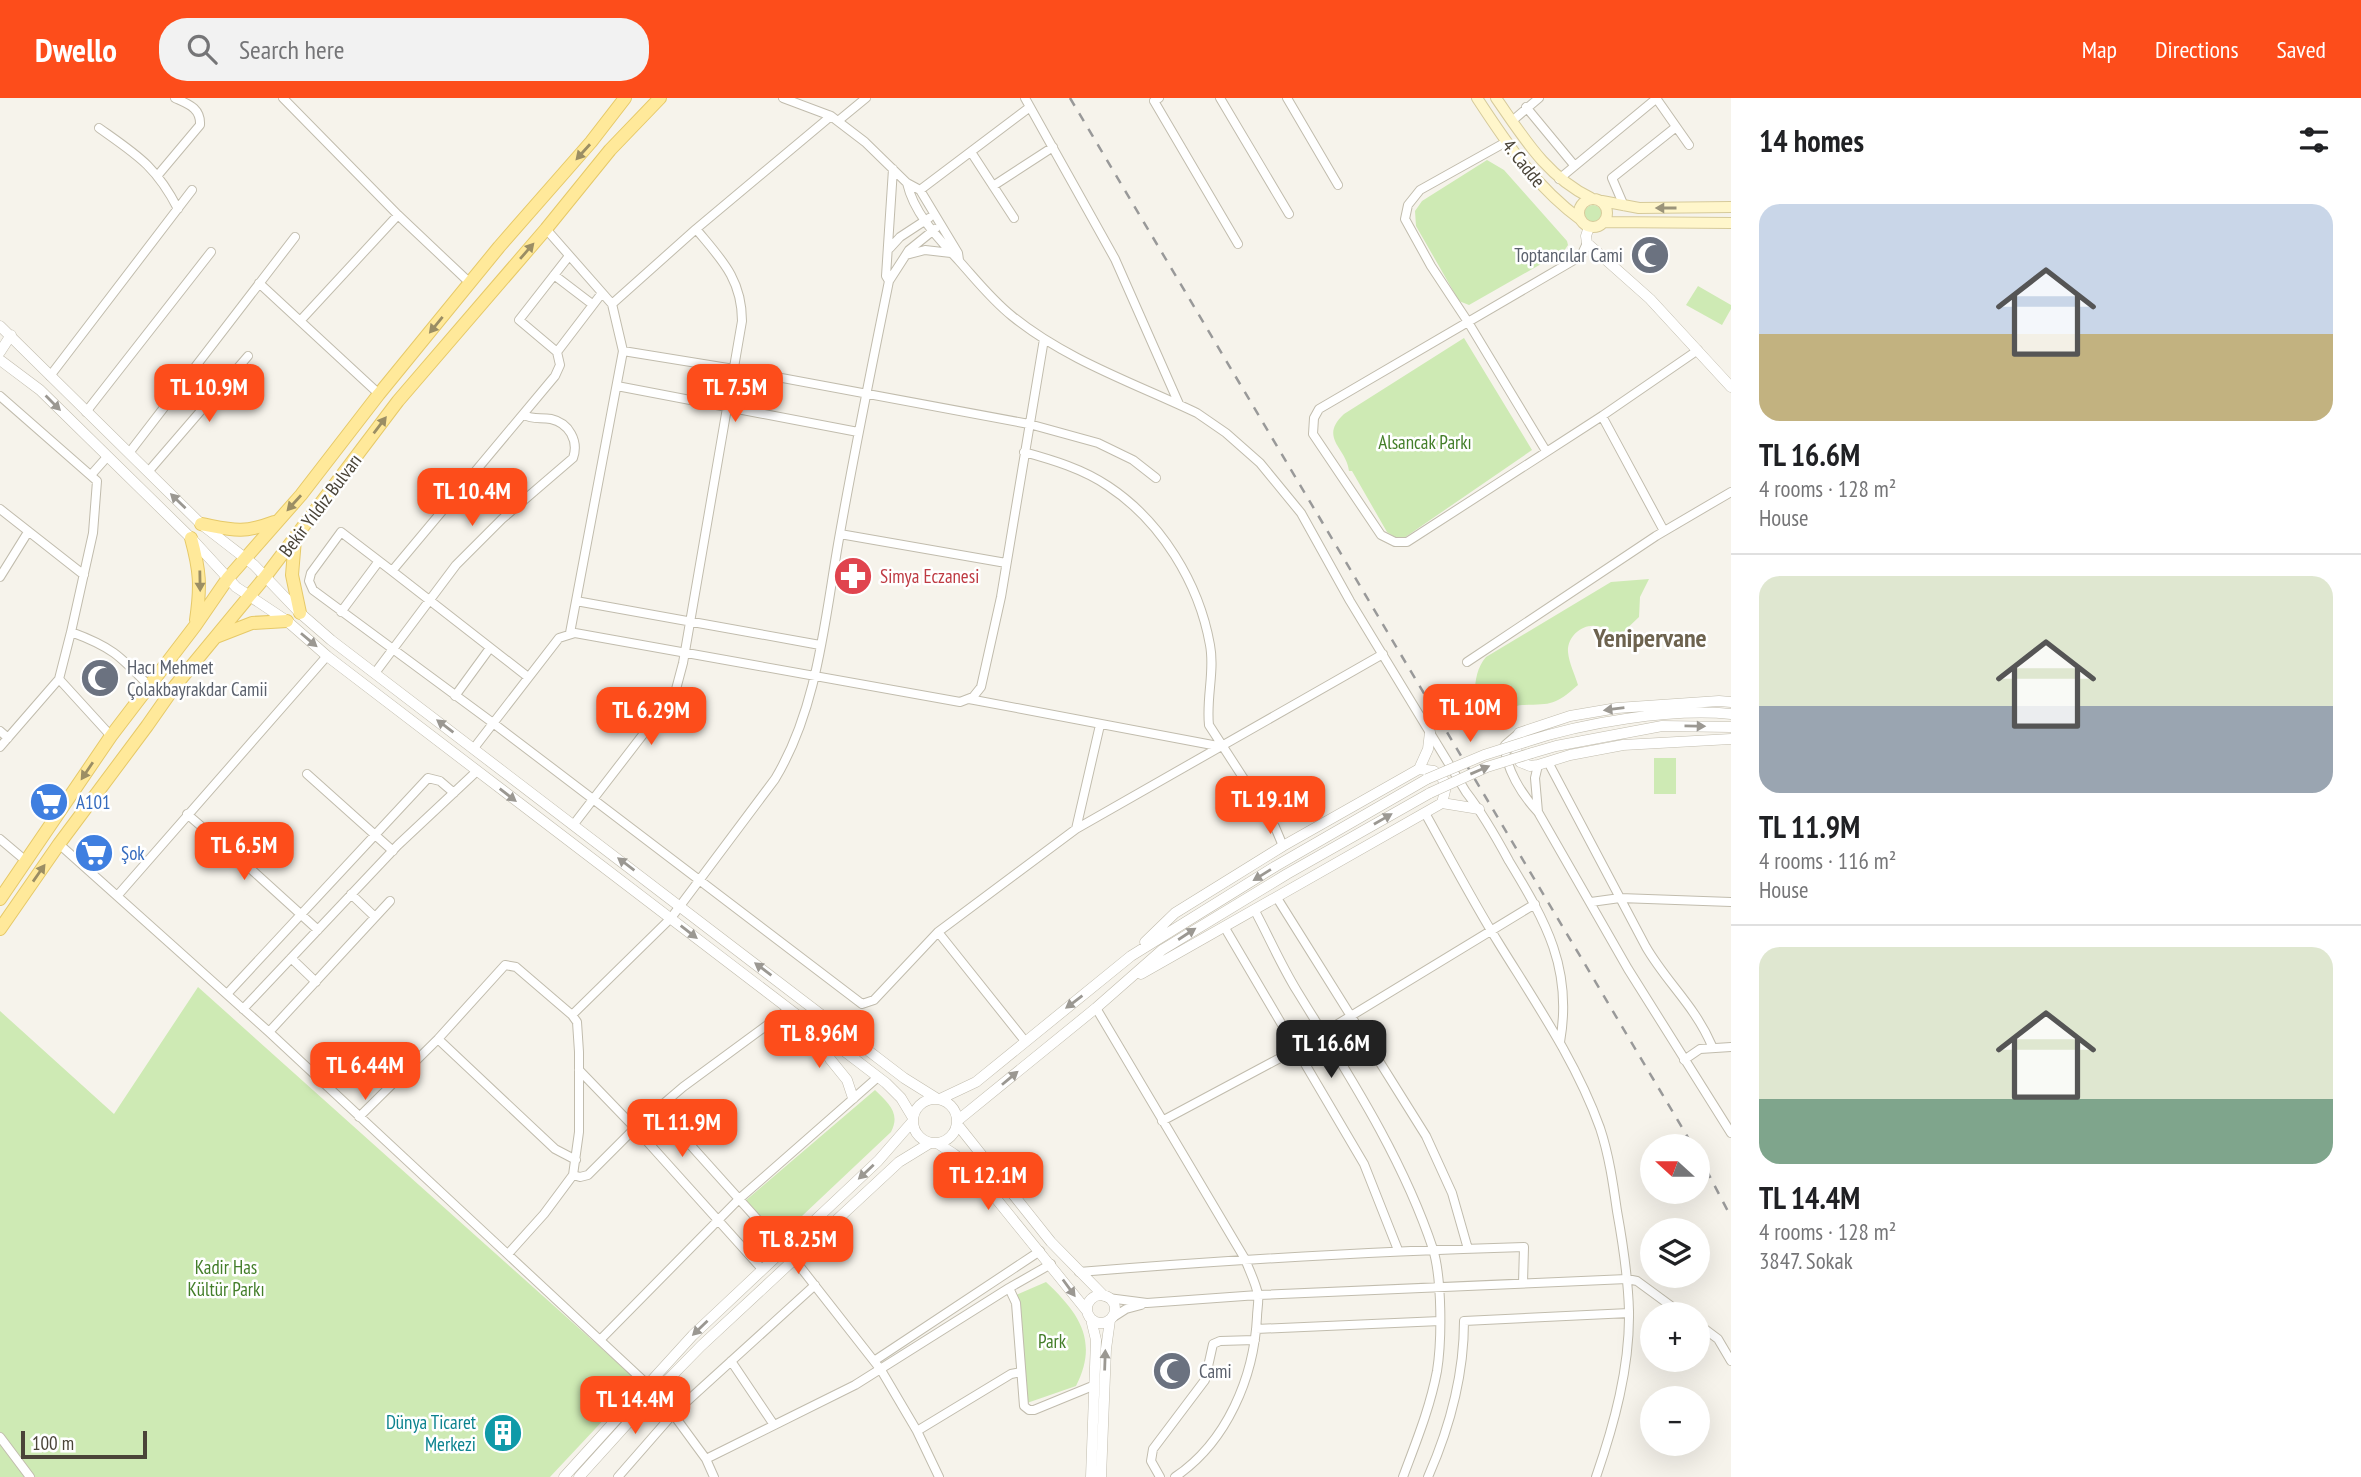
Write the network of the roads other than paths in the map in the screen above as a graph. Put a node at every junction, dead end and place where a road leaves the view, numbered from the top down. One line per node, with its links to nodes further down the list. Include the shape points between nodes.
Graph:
1 (175, 98): 27 (street, via 197,110 200,125)
2 (283, 98): 40 (street)
3 (625, 98): 62 (main road, Bekir Yıldız Bulvarı, one-way to 62)
4 (660, 98): 47 (main road, Bekir Yıldız Bulvarı, via 617,142)
5 (783, 98): 17 (street)
6 (866, 98): 17 (street)
7 (1025, 98): 15 (street)
8 (1160, 98): 52 (street, via 1154,101)
9 (1220, 98): 39 (street)
10 (1287, 98): 30 (street)
11 (1477, 98): 21 (main road, 4. Cadde)
12 (1496, 98): 18 (main road, 4. Cadde)
13 (1539, 98): 16 (street)
14 (1657, 98): 19 (street); 25 (street)
15 (1030, 107): 23 (street); 24 (street)
16 (1527, 107): 18 (street); 25 (street)
17 (834, 119): 26 (street); 48 (street)
18 (1512, 121): 28 (main road, 4. Cadde)
19 (1676, 127): 22 (street); 35 (street, via 1612,178)
20 (99, 128): 27 (street)
21 (1506, 142): 44 (main road, 4. Cadde, via 1549,194); 67 (street, via 1420,190 1406,209 1405,219 1424,254)
22 (1689, 145)
23 (1053, 146): 31 (street); 84 (street, via 1115,259)
24 (971, 152): 31 (street); 32 (street)
25 (1574, 165): 28 (street)
26 (894, 169): 29 (street); 53 (street)
27 (158, 175): 37 (street)
28 (1559, 179): 34 (main road, 4. Cadde)
29 (907, 183): 32 (street); 42 (street)
30 (1338, 185)
31 (993, 186): 41 (street)
32 (920, 190): 38 (street)
33 (192, 191): 37 (street)
34 (1597, 200): 35 (main road, 4. Cadde); 43 (main road, via 1608,211); 44 (main road, via 1586,200 1579,209)
35 (1624, 206): 36 (main road, 4. Cadde, one-way to 35)
36 (1731, 208)
37 (178, 209): 78 (street)
38 (934, 214): 42 (street); 46 (street)
39 (1289, 214)
40 (398, 215): 62 (street); 66 (street)
41 (1014, 218)
42 (925, 220): 49 (street); 53 (street)
43 (1605, 222): 44 (main road, via 1595,227); 45 (main road)
44 (1585, 223): 51 (street)
45 (1731, 223)
46 (942, 225): 49 (street); 58 (street)
47 (546, 229): 56 (street); 106 (main road, Bekir Yıldız Bulvarı, one-way to 47, via 398,401)
48 (696, 229): 65 (street); 77 (street, via 730,270 739,294 742,321)
49 (933, 231): 55 (street); 57 (street)
50 (295, 237): 61 (street)
51 (1587, 243): 67 (street, via 1581,256); 71 (street)
52 (1238, 244)
53 (889, 249): 60 (street)
54 (211, 252): 86 (street)
55 (951, 253): 57 (street, via 925,250); 58 (street)
56 (569, 256): 59 (street); 63 (street)
57 (904, 257): 60 (street)
58 (958, 260): 70 (street, via 999,306)
59 (554, 275): 64 (street); 74 (street, via 519,320)
60 (889, 281): 82 (street)
61 (259, 283): 66 (street); 93 (street)
62 (470, 283): 81 (main road, Bekir Yıldız Bulvarı, one-way to 81)
63 (602, 293): 64 (street); 65 (street)
64 (592, 304): 74 (street)
65 (612, 304): 72 (street)
66 (300, 321): 81 (street)
67 (1468, 322): 91 (street); 91 (street, via 1323,405 1314,418 1313,434 1377,532 1401,543)
68 (0, 326): 69 (street)
69 (11, 335): 73 (street); 78 (street)
70 (1044, 339): 84 (street); 89 (street)
71 (1698, 350): 80 (street); 88 (street)
72 (623, 351): 77 (street); 79 (street)
73 (0, 352)
74 (557, 352): 87 (street, via 559,370)
75 (248, 356): 95 (street)
76 (0, 360): 94 (street, one-way to 94, via 40,390)
77 (734, 369): 82 (street); 85 (street)
78 (50, 376): 86 (street)
79 (617, 386): 85 (street); 117 (street)
80 (1731, 387)
81 (379, 394): 100 (main road, Bekir Yıldız Bulvarı, one-way to 100)
82 (865, 394): 89 (street); 90 (street)
83 (1, 400): 96 (street)
84 (1179, 404): 130 (street, via 1226,433 1280,485)
85 (727, 408): 90 (street); 120 (street)
86 (86, 412): 93 (street)
87 (524, 415): 110 (street); 116 (street, via 559,422 574,439 573,458 478,542)
88 (1602, 416): 91 (street); 102 (street)
89 (1029, 424): 92 (street); 97 (street, via 1098,443 1133,460)
90 (858, 432): 104 (street)
91 (1546, 451)
92 (1024, 452): 109 (street); 152 (street, via 1061,463 1108,486 1136,509 1169,547 1192,588 1208,637 1212,661 1209,725)
93 (129, 453): 95 (street)
94 (107, 457): 96 (street); 105 (street)
95 (148, 472): 101 (street, one-way to 95)
96 (91, 475): 111 (street, via 97,481)
97 (1156, 478)
98 (1731, 492): 102 (street)
99 (0, 509): 103 (street)
100 (278, 520): 101 (main road, via 236,531); 107 (main road, Bekir Yıldız Bulvarı)
101 (201, 524): 107 (street)
102 (1664, 531): 132 (street)
103 (28, 532): 111 (street); 112 (street)
104 (840, 534): 109 (street); 126 (street)
105 (191, 538): 114 (street); 122 (main road, one-way to 122, via 200,579)
106 (295, 538): 113 (main road, Bekir Yıldız Bulvarı); 119 (main road, via 292,576)
107 (244, 557): 113 (street); 114 (main road, Bekir Yıldız Bulvarı)
108 (379, 561): 110 (street); 118 (street); 118 (street, via 341,532 326,552 309,584)
109 (1006, 563): 139 (street, via 981,687)
110 (392, 571): 116 (street)
111 (84, 575): 123 (street)
112 (0, 577)
113 (265, 577): 115 (main road, Bekir Yıldız Bulvarı); 119 (street)
114 (228, 578): 115 (street); 122 (main road, Bekir Yıldız Bulvarı)
115 (249, 596): 121 (street); 125 (main road, Bekir Yıldız Bulvarı)
116 (430, 600): 127 (street); 128 (street)
117 (576, 601): 120 (street); 124 (street)
118 (341, 612): 128 (street)
119 (300, 613): 133 (street)
120 (690, 620): 126 (street); 129 (street)
121 (287, 621): 125 (main road, via 252,623); 131 (street, one-way to 131)
122 (195, 626): 137 (main road, Bekir Yıldız Bulvarı)
123 (72, 632): 136 (street); 137 (street, via 113,651)
124 (570, 633): 129 (street); 135 (street, via 559,638)
125 (216, 637): 169 (main road, Bekir Yıldız Bulvarı)
126 (820, 645): 134 (street)
127 (490, 648): 135 (street); 138 (street)
128 (392, 650): 133 (street); 138 (street)
129 (684, 652): 134 (street); 159 (street, via 675,694)
130 (1383, 654): 146 (street); 152 (street)
131 (327, 656): 156 (street); 164 (street)
132 (1467, 662)
133 (375, 673): 153 (street, one-way to 133)
134 (814, 676): 139 (street, via 960,702); 173 (street, via 799,730 782,767)
135 (528, 677): 142 (street)
136 (59, 680): 147 (street); 149 (street)
137 (149, 686): 147 (main road, Bekir Yıldız Bulvarı)
138 (455, 696): 142 (street)
139 (969, 699): 143 (street)
140 (1731, 702): 148 (street, one-way to 148, via 1616,708 1570,716)
141 (1731, 714): 148 (street, via 1651,715)
142 (493, 723): 153 (street); 159 (street)
143 (1100, 725): 152 (street); 166 (street)
144 (1731, 727): 196 (street, one-way to 144, bridge, via 1195,929 1430,793 1487,766 1556,746 1662,726)
145 (0, 731): 149 (street)
146 (1430, 732): 155 (street); 161 (street)
147 (111, 736): 172 (main road, Bekir Yıldız Bulvarı, one-way to 172)
148 (1522, 737): 154 (street, via 1515,742 1520,762); 162 (street, via 1505,745 1505,756 1525,798); 193 (street, one-way to 193, bridge, via 1427,779)
149 (8, 738): 151 (street)
150 (1731, 739): 154 (street, via 1623,745)
151 (0, 747)
152 (1223, 747): 166 (street); 170 (street)
153 (474, 748): 165 (street)
154 (1543, 764): 162 (street, via 1535,778); 177 (street)
155 (1419, 769): 160 (street, via 1434,771 1443,779); 170 (street)
156 (477, 771): 158 (street); 187 (street, one-way to 187)
157 (307, 774): 167 (street)
158 (454, 793): 167 (street, via 428,778); 171 (street)
159 (593, 799): 165 (street); 173 (street)
160 (1442, 803): 161 (street); 163 (street)
161 (1479, 808): 182 (street)
162 (1538, 812): 180 (street)
163 (1425, 813): 176 (street); 191 (street)
164 (187, 814): 175 (street); 185 (street)
165 (574, 824): 183 (street, one-way to 165)
166 (1076, 829): 192 (street)
167 (376, 833): 171 (street); 185 (street)
168 (0, 839): 172 (street)
169 (59, 844): 175 (street); 189 (main road, Bekir Yıldız Bulvarı, one-way to 169)
170 (1283, 846): 193 (street, via 1175,913)
171 (393, 851): 174 (street)
172 (26, 861): 178 (main road, Bekir Yıldız Bulvarı)
173 (699, 880): 183 (street); 192 (street, via 862,1004 874,1000)
174 (351, 894): 186 (street); 190 (street)
175 (118, 895): 197 (street)
176 (1277, 898): 184 (street); 202 (street)
177 (1620, 898): 180 (street); 181 (street); 209 (street, via 1654,961 1685,998)
178 (0, 899)
179 (390, 901): 186 (street)
180 (1591, 902): 212 (street)
181 (1731, 902)
182 (1535, 904): 191 (street); 208 (street, via 1560,971)
183 (680, 906): 187 (street); 216 (street, one-way to 183, via 904,1078)
184 (1255, 911): 188 (street); 205 (street)
185 (300, 914): 190 (street); 197 (street)
186 (374, 917): 195 (street)
187 (671, 918): 200 (street, one-way to 200); 201 (street)
188 (1225, 928): 196 (street); 211 (street)
189 (0, 929)
190 (318, 930): 194 (street)
191 (1491, 931): 202 (street); 208 (street)
192 (938, 932): 207 (street)
193 (1130, 956): 207 (street, one-way to 207)
194 (291, 958): 195 (street); 199 (street)
195 (316, 982): 204 (street)
196 (1123, 984): 198 (street)
197 (227, 994): 199 (street)
198 (1096, 1008): 220 (street); 221 (street, one-way to 198)
199 (243, 1009): 204 (street)
200 (789, 1009): 203 (street); 217 (street)
201 (572, 1015): 206 (street, via 528,975 508,965 500,968); 213 (street, via 577,1022)
202 (1351, 1015): 205 (street); 230 (street, via 1426,1136 1452,1193)
203 (817, 1030): 214 (street); 215 (street)
204 (269, 1032): 218 (street)
205 (1324, 1032): 211 (street); 232 (street, via 1396,1158)
206 (438, 1039): 218 (street); 225 (street, via 555,1149)
207 (1025, 1041): 216 (street, via 972,1085)
208 (1560, 1042): 240 (street, via 1604,1143)
209 (1712, 1046): 210 (street); 212 (street)
210 (1731, 1047)
211 (1295, 1050): 220 (street); 231 (street, via 1373,1181)
212 (1684, 1060): 223 (street)
213 (579, 1070): 222 (street); 225 (street)
214 (878, 1077): 215 (street); 219 (street, via 901,1098)
215 (853, 1098): 227 (street)
216 (938, 1099): 219 (street, via 921,1103); 221 (street, via 954,1109)
217 (658, 1109): 222 (street); 227 (street)
218 (359, 1117): 234 (street)
219 (913, 1120): 224 (street, via 918,1135); 229 (street, one-way to 229, via 878,1161)
220 (1162, 1121): 236 (street)
221 (957, 1122): 224 (street, via 950,1137); 239 (street)
222 (635, 1128): 226 (street, via 587,1175); 228 (street)
223 (1731, 1133)
224 (934, 1143): 233 (street, via 972,1169); 235 (street, via 899,1162)
225 (576, 1160): 226 (street)
226 (573, 1175): 234 (street)
227 (739, 1199): 228 (street); 229 (street)
228 (718, 1220): 238 (street); 255 (street)
229 (784, 1248): 238 (street)
230 (1468, 1249): 232 (street); 241 (street, via 1524,1247)
231 (1398, 1250): 232 (street); 236 (street)
232 (1433, 1250): 243 (street)
233 (1040, 1251): 237 (street); 257 (street)
234 (508, 1254): 255 (street)
235 (794, 1259): 242 (street); 263 (street)
236 (1245, 1259): 239 (street); 245 (street)
237 (1051, 1264): 244 (street); 250 (street, one-way to 250)
238 (762, 1269): 263 (street, one-way to 263, via 693,1335)
239 (1079, 1272): 246 (street)
240 (1627, 1279): 241 (street); 247 (street); 249 (street)
241 (1523, 1283): 243 (street)
242 (815, 1285): 257 (street); 259 (street)
243 (1439, 1287): 245 (street); 252 (street)
244 (1009, 1288): 260 (street); 261 (street, via 1016,1303)
245 (1258, 1295): 248 (street); 253 (street)
246 (1106, 1297): 248 (street); 250 (street, via 1092,1299); 251 (street, via 1115,1308)
247 (1666, 1302)
248 (1147, 1303): 251 (street)
249 (1629, 1314): 280 (street, via 1464,1321 1458,1389); 281 (street, via 1622,1381)
250 (1089, 1315): 251 (street, via 1100,1323); 262 (street, via 1096,1340)
251 (1111, 1319): 276 (street, one-way to 251)
252 (1440, 1321): 253 (street); 279 (street, via 1437,1368 1427,1412)
253 (1256, 1328): 256 (street)
254 (1710, 1333): 258 (street)
255 (600, 1340): 263 (street)
256 (1255, 1340): 277 (street, via 1213,1344 1205,1380 1153,1449 1152,1461); 278 (street, via 1247,1376 1228,1417 1206,1450)
257 (874, 1361): 260 (street)
258 (1731, 1361)
259 (732, 1362): 264 (street); 265 (street)
260 (881, 1370): 265 (street); 266 (street)
261 (1021, 1372): 262 (street, via 1022,1402 1029,1410); 266 (street)
262 (1094, 1385): 275 (street)
263 (651, 1389): 264 (street); 270 (street); 271 (street)
264 (673, 1414): 268 (street); 272 (street)
265 (774, 1425): 268 (street)
266 (917, 1432): 274 (street)
267 (0, 1437): 269 (street)
268 (706, 1459): 273 (street)
269 (30, 1477)
270 (564, 1477)
271 (579, 1477)
272 (618, 1477)
273 (714, 1477)
274 (939, 1477)
275 (1091, 1477)
276 (1101, 1477)
277 (1160, 1477)
278 (1175, 1477)
279 (1403, 1477)
280 (1429, 1477)
281 (1596, 1477)

